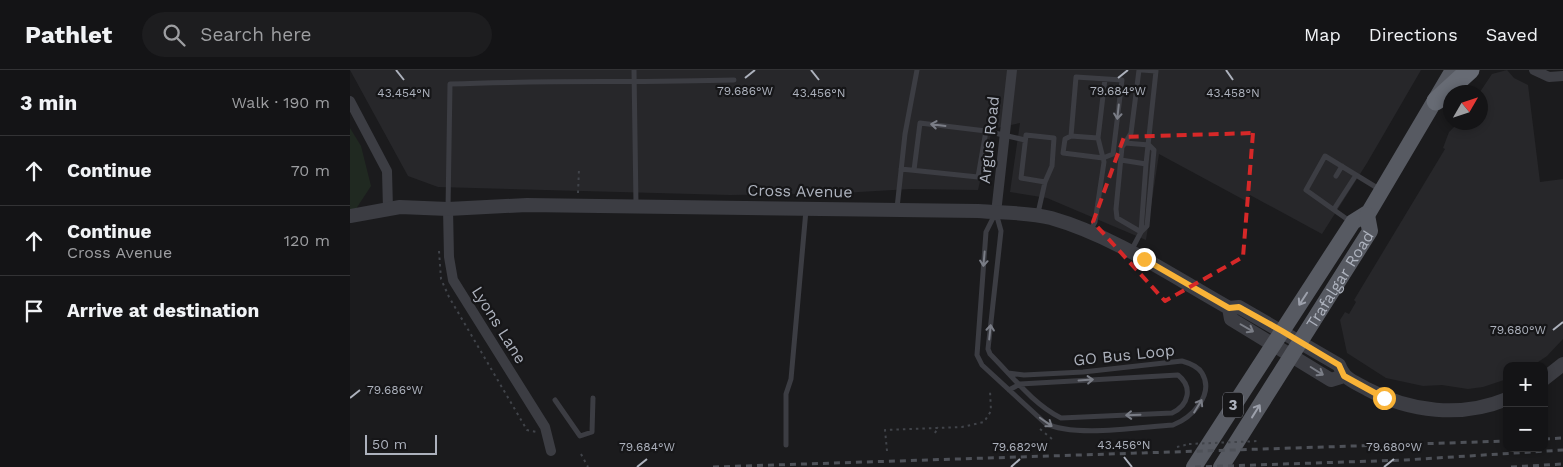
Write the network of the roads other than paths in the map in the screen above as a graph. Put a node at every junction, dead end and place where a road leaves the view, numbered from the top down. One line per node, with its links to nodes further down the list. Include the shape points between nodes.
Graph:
1 (634, 70): 11 (lane)
2 (917, 70): 25 (lane)
3 (1012, 70): 15 (street, Argus Road)
4 (1140, 70): 19 (lane, via 1130,133); 20 (lane, via 1156,71)
5 (1453, 70): 13 (main road, Trafalgar Road / 3)
6 (1470, 70): 13 (highway)
7 (1534, 70): 8 (street, via 1549,77)
8 (1563, 76)
9 (1105, 79): 16 (lane, via 1076,77); 17 (lane); 21 (lane, one-way to 21, via 1122,80 1114,154)
10 (734, 80): 11 (lane)
11 (636, 83): 33 (lane); 35 (lane, via 524,81 450,84)
12 (350, 101): 34 (street, via 387,171)
13 (1436, 101): 30 (main road, Trafalgar Road / 3)
14 (986, 131): 15 (lane); 26 (lane, via 978,177); 26 (lane, one-way to 26, via 920,123)
15 (1005, 135): 18 (lane); 39 (street, Argus Road)
16 (1071, 136): 17 (lane); 21 (lane, via 1065,139 1063,153)
17 (1098, 138): 21 (lane)
18 (1025, 140): 29 (lane, via 1021,178); 29 (lane, via 1026,135 1054,138 1052,166)
19 (1125, 143): 20 (lane); 22 (lane)
20 (1147, 145): 23 (lane); 44 (lane, via 1154,150 1147,226)
21 (1103, 158): 45 (lane, via 1095,222)
22 (1121, 160): 23 (lane); 44 (lane, via 1117,218)
23 (1146, 164): 44 (lane)
24 (1342, 166): 27 (lane); 28 (lane); 32 (lane, via 1325,156 1306,190)
25 (901, 169): 26 (lane); 38 (lane)
26 (914, 170)
27 (1356, 175): 30 (lane); 37 (lane)
28 (1336, 176)
29 (1045, 182): 42 (lane)
30 (1382, 191): 40 (main road, Trafalgar Road / 3)
31 (1325, 193): 32 (lane)
32 (1321, 200): 37 (lane)
33 (636, 206): 35 (street, Cross Avenue); 36 (street, Cross Avenue)
34 (388, 209): 35 (street, Cross Avenue); 41 (street, Cross Avenue)
35 (448, 209): 58 (street, Lyons Lane, via 453,280 545,427)
36 (806, 209): 38 (street, Cross Avenue); 57 (lane, via 791,379 786,394)
37 (1334, 209): 43 (lane)
38 (896, 210): 39 (street, Cross Avenue)
39 (996, 213): 42 (street, Cross Avenue); 50 (lane, one-way to 39, via 988,349 1001,231); 53 (lane, GO Bus Loop, one-way to 53, via 986,232 977,355 982,366)
40 (1367, 215): 43 (main road, Trafalgar Road / 3); 48 (main road, Trafalgar Road / 3, via 1370,231)
41 (350, 216)
42 (1037, 216): 45 (street, Cross Avenue)
43 (1352, 223): 47 (main road, Trafalgar Road / 3, one-way to 47)
44 (1140, 232): 46 (lane)
45 (1089, 234): 46 (street, Cross Avenue)
46 (1130, 253): 47 (street, Cross Avenue, via 1159,266 1229,308 1231,319)
47 (1277, 337): 48 (street, Cross Avenue); 59 (main road, Trafalgar Road / 3)
48 (1296, 349): 56 (street, Cross Avenue, via 1331,380 1344,376 1384,398 1426,410 1461,410); 60 (main road, Trafalgar Road / 3, one-way to 48)
49 (1563, 364): 51 (street)
50 (1008, 372): 52 (lane); 53 (lane, GO Bus Loop, one-way to 50, via 1045,423 1056,429 1075,431 1174,426 1196,411 1205,384 1202,373 1182,361 1083,372 1024,375)
51 (1548, 376)
52 (1020, 384): 52 (lane, one-way to 52, via 1178,374 1188,390 1187,398 1172,413 1061,418); 53 (lane)
53 (1009, 390)
54 (593, 398): 55 (lane, via 592,432 580,436)
55 (555, 400)
56 (1503, 400)
57 (786, 445)
58 (550, 451)
59 (1194, 467)
60 (1221, 467)

